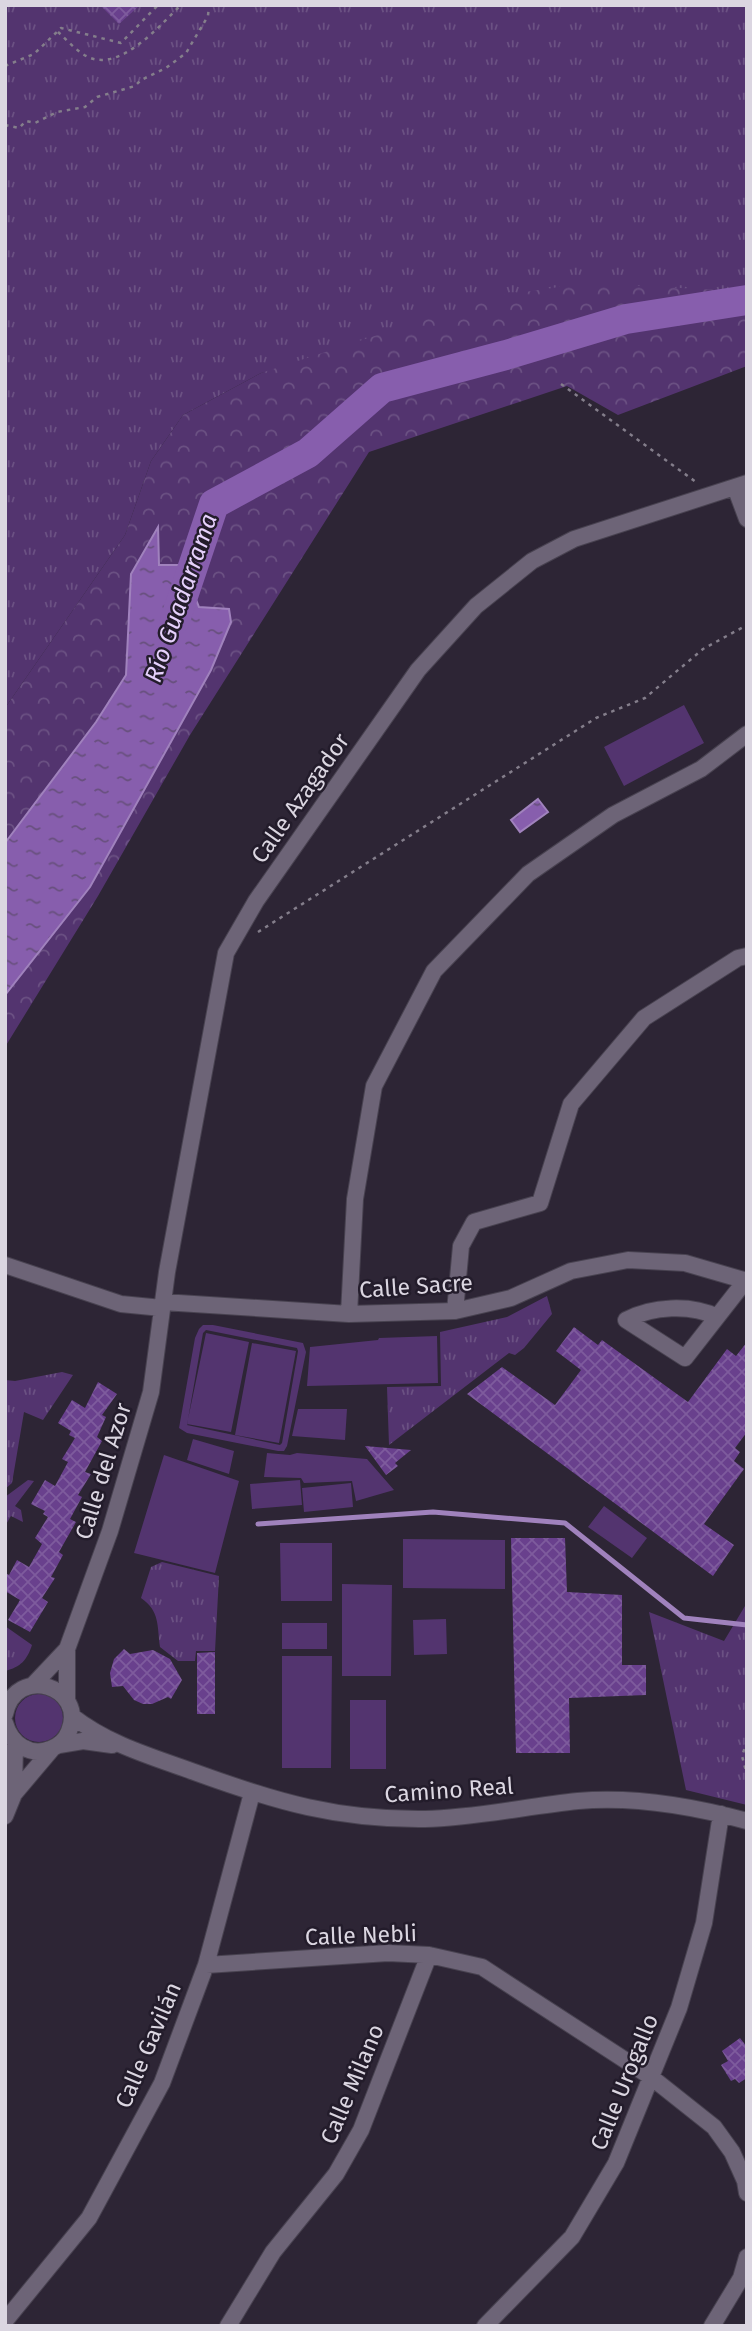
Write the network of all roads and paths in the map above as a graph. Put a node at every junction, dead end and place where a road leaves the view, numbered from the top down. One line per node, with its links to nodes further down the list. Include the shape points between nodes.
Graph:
1 (158, 5): 4 (path, via 121,43 61,28)
2 (181, 5): 4 (path, via 141,44 101,60 89,57)
3 (209, 5): 6 (path, via 208,16 186,53 166,68 135,86 97,97 85,107 57,112 35,124 26,121 19,128)
4 (58, 32): 5 (path, via 34,54)
5 (5, 66)
6 (5, 125)
7 (561, 384): 9 (path)
8 (741, 485): 9 (street, Calle Azagador); 10 (street, Calle Azagador)
9 (713, 494): 17 (street, Calle Azagador, via 574,539 533,561 476,606 418,670 256,901 226,953)
10 (747, 519)
11 (747, 625): 13 (path, via 703,649 645,698 596,719)
12 (747, 734): 19 (street, via 701,769 613,815 528,874 434,971 374,1086 355,1199)
13 (249, 938)
14 (747, 956): 18 (street, via 644,1018 572,1104 540,1203 474,1222 461,1246)
15 (5, 1265): 17 (street, Calle Sacre, via 121,1304)
16 (746, 1280): 18 (street, Calle Sacre, via 685,1263 628,1260 571,1271 512,1298); 20 (street)
17 (163, 1305): 19 (street, Calle Sacre); 21 (street, Calle del Azor, via 151,1392 110,1531)
18 (455, 1311): 19 (street, Calle Sacre)
19 (349, 1314)
20 (717, 1317): 20 (street, via 685,1358 626,1320 658,1310 705,1311)
21 (67, 1649): 22 (street, Calle del Azor); 24 (street, Calle del Azor)
22 (33, 1685): 23 (street, Calle del Azor); 24 (street, Camino Real, via 52,1688)
23 (10, 1696): 25 (street)
24 (69, 1708): 29 (street, Camino Real, via 89,1729); 30 (street, via 69,1732)
25 (5, 1714)
26 (5, 1723): 28 (street)
27 (747, 1741): 31 (path, via 742,1756)
28 (15, 1743): 30 (street, Camino Real, via 33,1751); 33 (street)
29 (122, 1746): 30 (street, Camino Real, via 83,1741); 32 (street, Camino Real)
30 (55, 1747): 33 (street)
31 (747, 1775)
32 (252, 1793): 34 (street, Camino Real, via 334,1814 379,1818 428,1819 604,1800 662,1802); 38 (street, Calle Gavilán)
33 (14, 1794): 35 (street)
34 (721, 1814): 36 (street, Camino Real); 39 (street, Calle Urogallo, via 704,1923 679,2008)
35 (5, 1816)
36 (747, 1821)
37 (429, 1955): 38 (street, Calle Nebli, via 388,1953); 39 (street, Calle Nebli, via 482,1967); 43 (street, Calle Milano, via 361,2130 336,2174 273,2252)
38 (206, 1965): 42 (street, Calle Gavilán, via 162,2083 89,2218)
39 (651, 2077): 40 (street, Calle Nebli, via 714,2127 732,2152); 44 (street, Calle Urogallo, via 616,2163 572,2237)
40 (747, 2193)
41 (747, 2258): 45 (street, via 741,2278)
42 (5, 2321)
43 (228, 2326)
44 (485, 2326)
45 (712, 2326)

